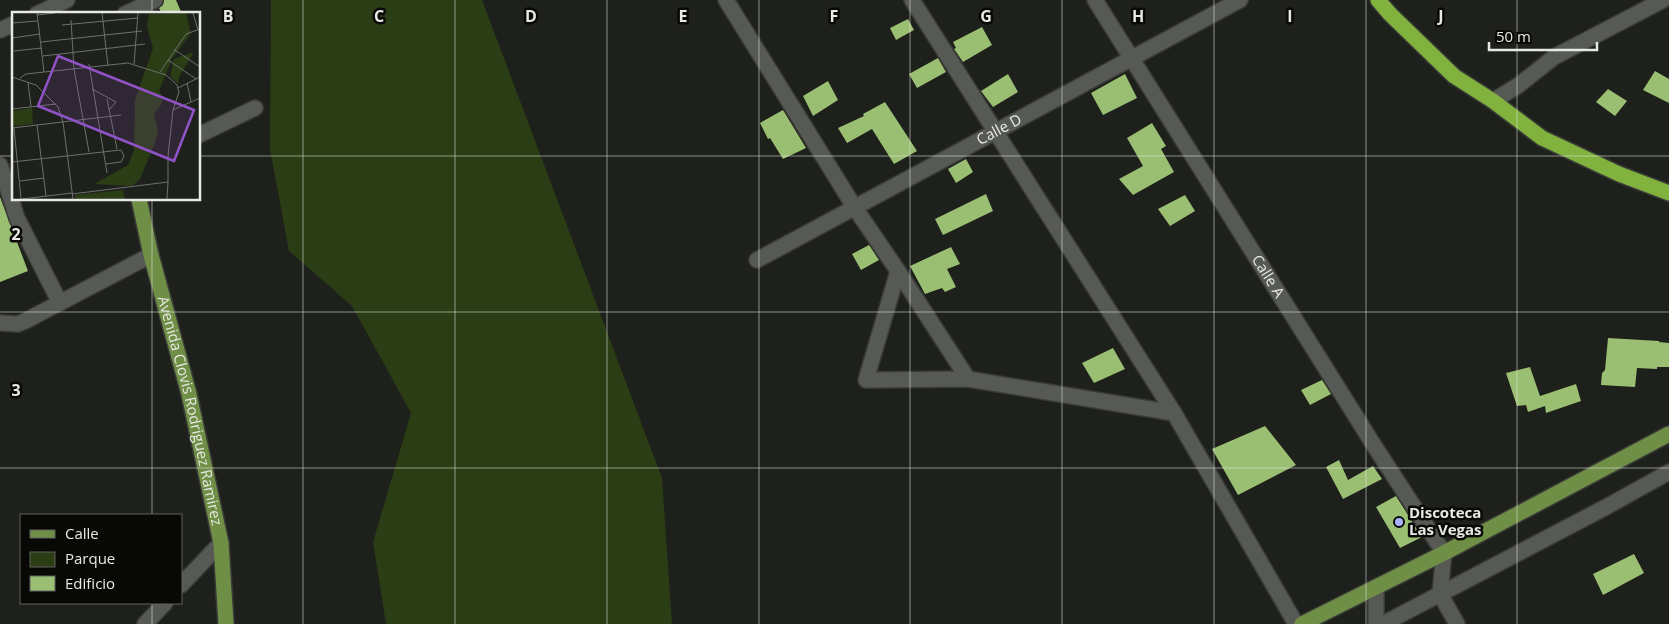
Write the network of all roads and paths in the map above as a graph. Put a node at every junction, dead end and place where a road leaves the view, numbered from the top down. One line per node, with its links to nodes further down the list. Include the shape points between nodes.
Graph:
1 (67, 0): 9 (street); 10 (street)
2 (154, 0): 11 (street)
3 (726, 0): 22 (street)
4 (912, 0): 17 (street)
5 (1095, 0): 14 (street, Calle A)
6 (1240, 0): 14 (street, Calle D)
7 (1378, 0): 15 (highway, via 1454,76)
8 (1663, 0): 15 (street, via 1554,57)
9 (41, 12)
10 (71, 12)
11 (129, 12)
12 (12, 25): 13 (street)
13 (0, 30)
14 (1132, 58): 17 (street, Calle D); 33 (street, Calle A)
15 (1493, 101): 20 (highway, via 1542,138)
16 (255, 108): 18 (street)
17 (996, 131): 22 (street, Calle D); 29 (street)
18 (200, 136)
19 (0, 165): 26 (street, via 17,218)
20 (1669, 193)
21 (138, 200): 23 (main road, Avenida Clovis Rodriguez Ramirez)
22 (856, 208): 24 (street, Calle D); 25 (street)
23 (150, 255): 26 (street); 32 (main road, Avenida Clovis Rodriguez Ramirez, via 189,394)
24 (757, 260)
25 (898, 271): 28 (street); 28 (street, via 866,380)
26 (60, 303): 27 (street, via 18,324)
27 (0, 323)
28 (968, 379): 29 (street)
29 (1174, 413): 40 (street)
30 (1669, 434): 33 (main road)
31 (1669, 472): 36 (street)
32 (221, 543): 34 (street); 39 (main road, Avenida Clovis Rodriguez Ramirez)
33 (1444, 553): 35 (main road); 36 (street)
34 (182, 584)
35 (1376, 587): 41 (main road); 42 (street)
36 (1440, 594): 43 (street); 44 (street)
37 (164, 604): 38 (street)
38 (145, 624)
39 (226, 624)
40 (1296, 624)
41 (1302, 624)
42 (1376, 624)
43 (1383, 624)
44 (1456, 624)

